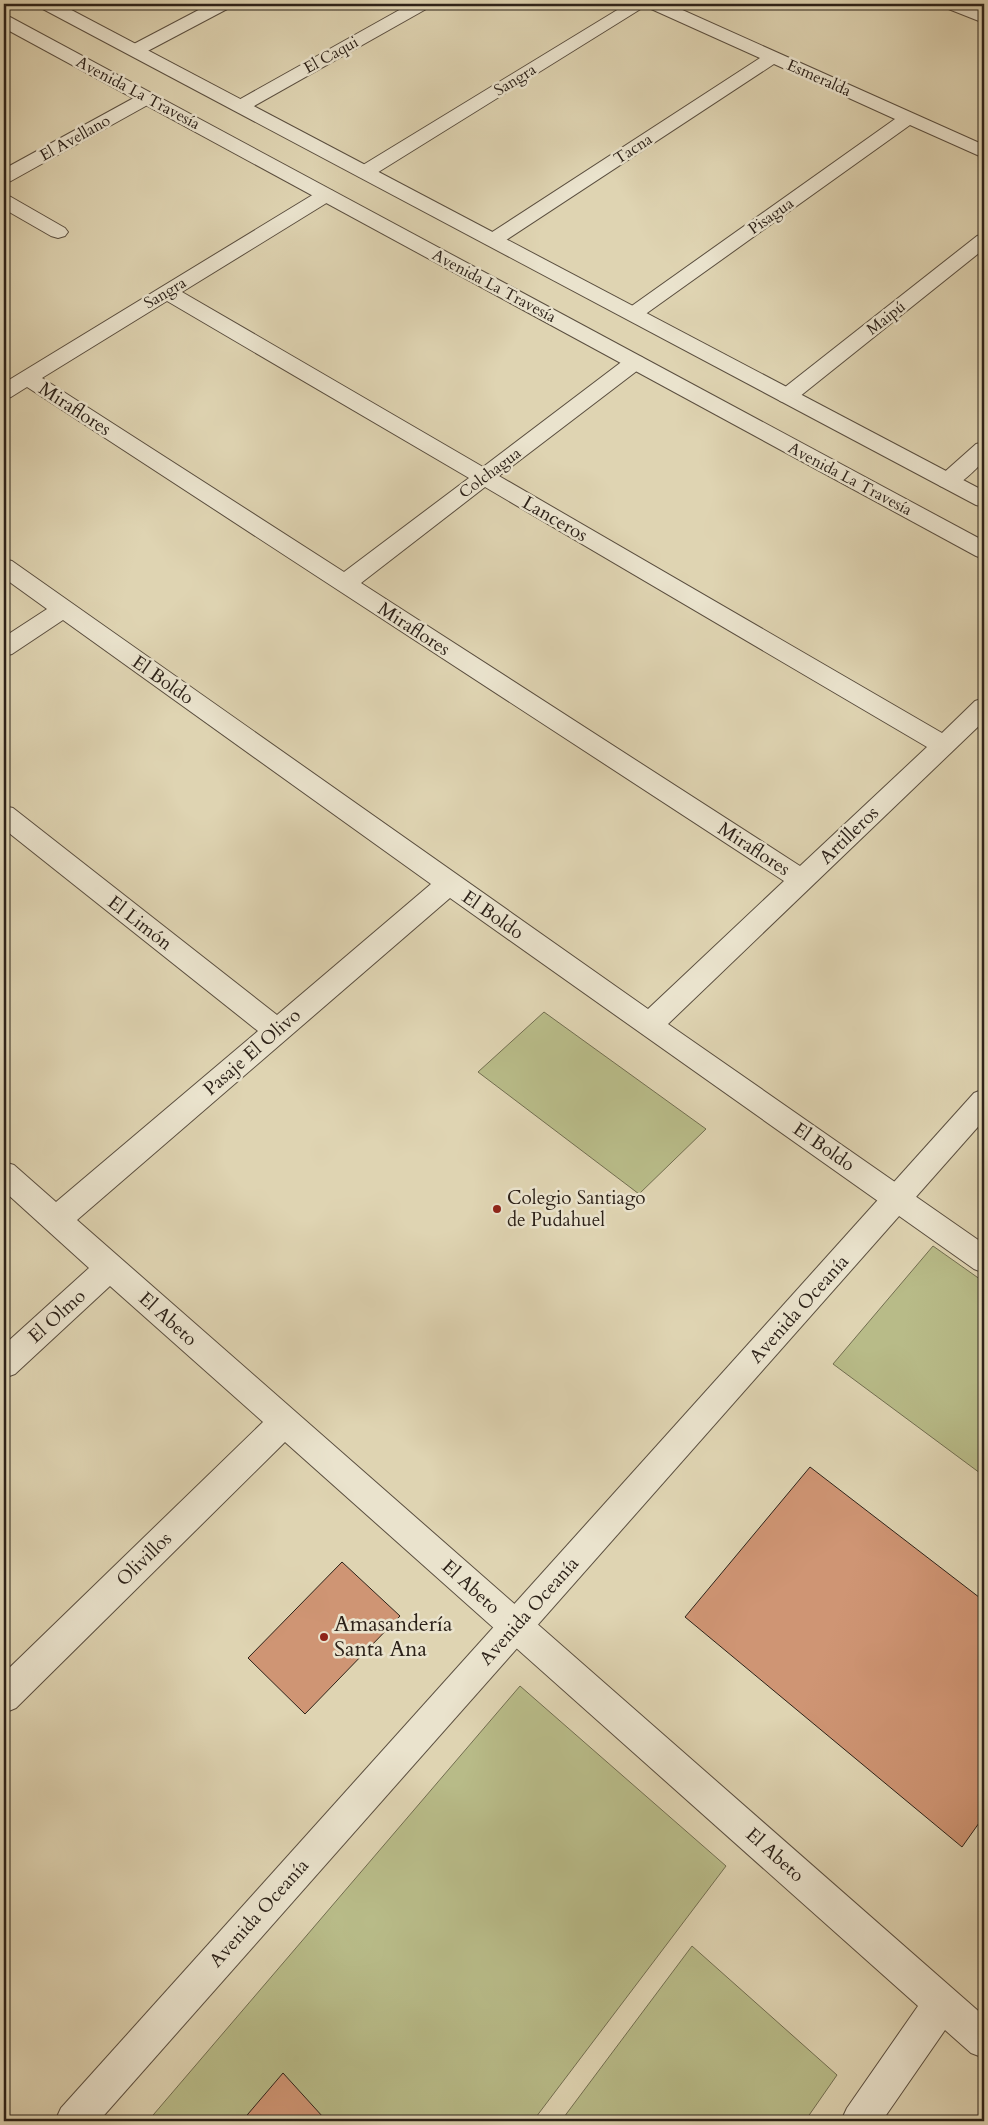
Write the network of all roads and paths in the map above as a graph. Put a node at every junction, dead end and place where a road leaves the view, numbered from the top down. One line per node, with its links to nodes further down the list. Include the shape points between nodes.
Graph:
1 (47, 4): 9 (street, Avenida La Travesía)
2 (223, 4): 9 (street)
3 (422, 4): 12 (street, El Caqui)
4 (639, 4): 15 (street, Sangra)
5 (654, 4): 10 (street, Esmeralda)
6 (952, 4): 7 (street)
7 (984, 18)
8 (4, 21): 11 (street, Avenida La Travesía)
9 (136, 50): 12 (street, Avenida La Travesía)
10 (773, 57): 13 (street, Esmeralda); 20 (street, Tacna)
11 (147, 98): 16 (street, El Avellano); 17 (street, Avenida La Travesía)
12 (241, 106): 15 (street, Avenida La Travesía)
13 (908, 118): 14 (street, Esmeralda); 23 (street, Pisagua)
14 (984, 152)
15 (365, 172): 20 (street, Avenida La Travesía)
16 (4, 178)
17 (326, 195): 22 (street, Sangra); 24 (street, Avenida La Travesía)
18 (4, 201): 19 (street)
19 (58, 232)
20 (493, 240): 23 (street, Avenida La Travesía)
21 (984, 240): 27 (street, Maipú)
22 (167, 292): 25 (street, Sangra); 29 (street, Lanceros)
23 (633, 314): 27 (street, Avenida La Travesía)
24 (635, 362): 29 (street, Colchagua); 32 (street, Avenida La Travesía)
25 (27, 378): 26 (street, Sangra); 34 (street, Miraflores)
26 (4, 392)
27 (787, 396): 30 (street, Avenida La Travesía)
28 (984, 449): 30 (street)
29 (484, 477): 34 (street, Colchagua); 38 (street, Lanceros)
30 (948, 481): 31 (street, Avenida La Travesía)
31 (984, 500)
32 (984, 551)
33 (4, 567): 35 (street, El Boldo)
34 (344, 584): 40 (street, Miraflores)
35 (63, 609): 36 (street); 41 (street, El Boldo)
36 (4, 648)
37 (984, 706): 38 (street, Artilleros)
38 (944, 745): 40 (street, Artilleros)
39 (4, 815): 43 (street, El Limón)
40 (802, 880): 42 (street, Artilleros)
41 (449, 884): 42 (street, El Boldo); 43 (street, Pasaje El Olivo)
42 (649, 1025): 46 (street, El Boldo)
43 (277, 1031): 47 (street, Pasaje El Olivo)
44 (984, 1101): 46 (street, Avenida Oceanía)
45 (4, 1174): 47 (street, El Abeto)
46 (898, 1198): 48 (street, El Boldo); 52 (street, Avenida Oceanía)
47 (56, 1220): 49 (street, El Abeto)
48 (984, 1260)
49 (110, 1268): 50 (street, El Olmo); 51 (street, El Abeto)
50 (4, 1364)
51 (284, 1422): 52 (street, El Abeto); 53 (street, Olivillos)
52 (516, 1627): 54 (street, El Abeto); 56 (street, Avenida Oceanía)
53 (4, 1696)
54 (942, 2003): 55 (street, El Abeto); 57 (street)
55 (984, 2040)
56 (74, 2121)
57 (860, 2121)

